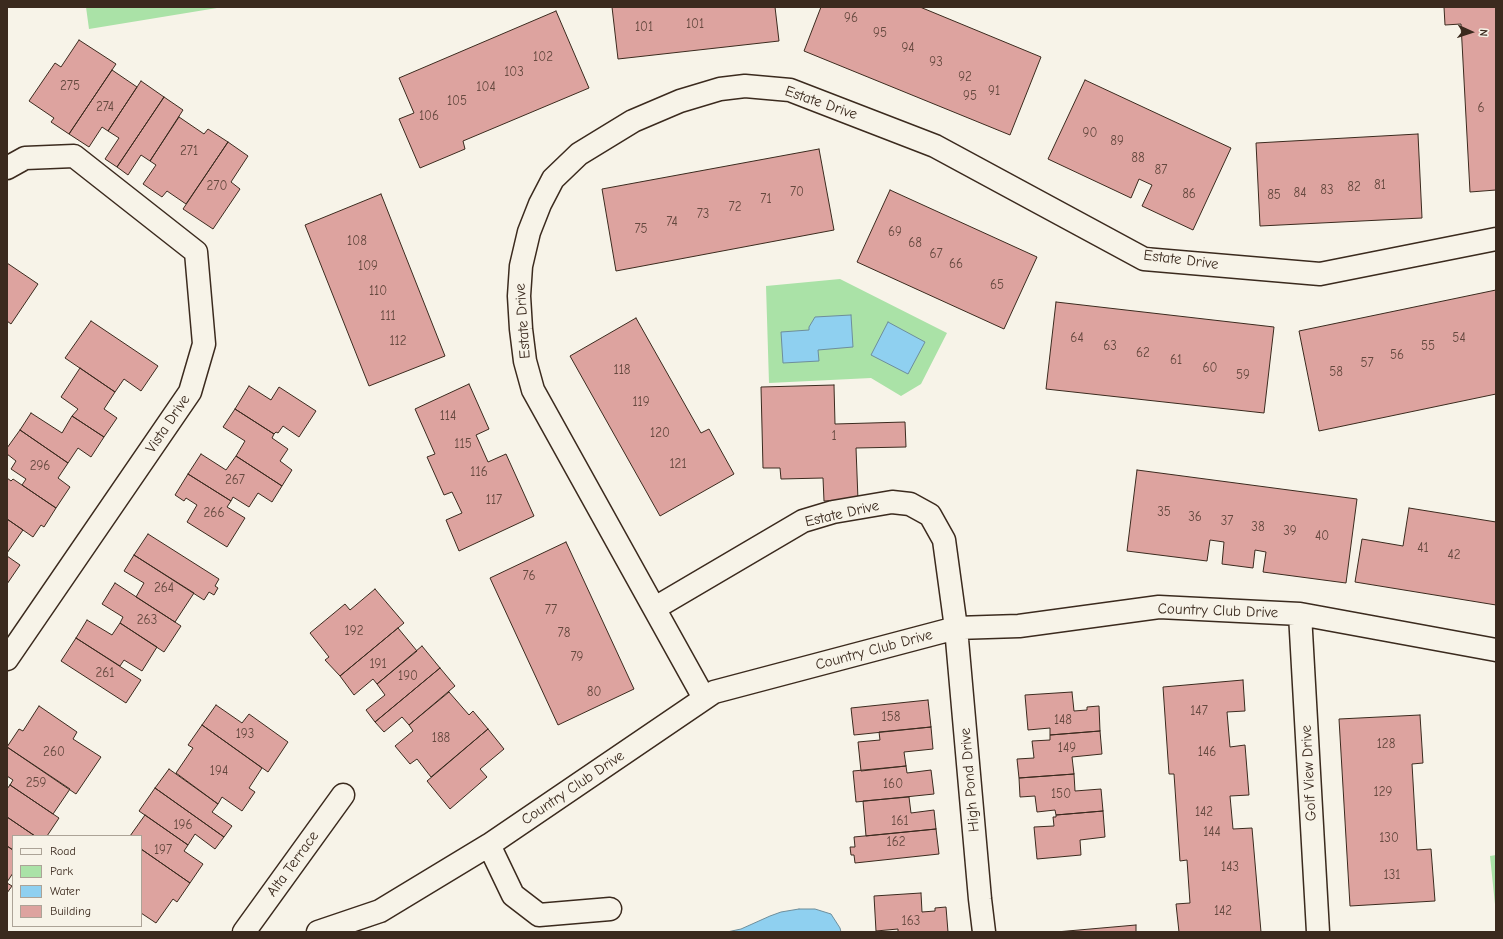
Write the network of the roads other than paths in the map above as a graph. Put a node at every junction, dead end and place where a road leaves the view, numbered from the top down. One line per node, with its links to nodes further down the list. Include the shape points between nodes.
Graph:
1 (7, 168): 7 (street, Vista Drive, via 25,158 74,156 196,252 204,344 190,392)
2 (1496, 239): 3 (street, Estate Drive, via 1320,274 1144,259 935,146 790,90 745,86 720,89 680,100 633,121 579,154 553,179 529,232 521,266 519,296 525,361 533,390)
3 (655, 608): 5 (street, Estate Drive, via 803,521 833,512 892,502 910,504 930,515 944,540); 8 (street, Estate Drive)
4 (1300, 614): 5 (street, Country Club Drive, via 1159,607 1019,626); 6 (street, Country Club Drive); 15 (street, Golf View Drive)
5 (956, 628): 8 (street, Country Club Drive, via 714,692); 14 (street, High Pond Drive)
6 (1496, 650)
7 (7, 660)
8 (704, 698): 10 (street, Country Club Drive)
9 (342, 795): 12 (street, Alta Terrace)
10 (490, 844): 11 (street, via 513,895 539,915); 13 (street, Country Club Drive, via 380,911)
11 (610, 909)
12 (244, 932)
13 (318, 932)
14 (984, 932)
15 (1318, 932)

